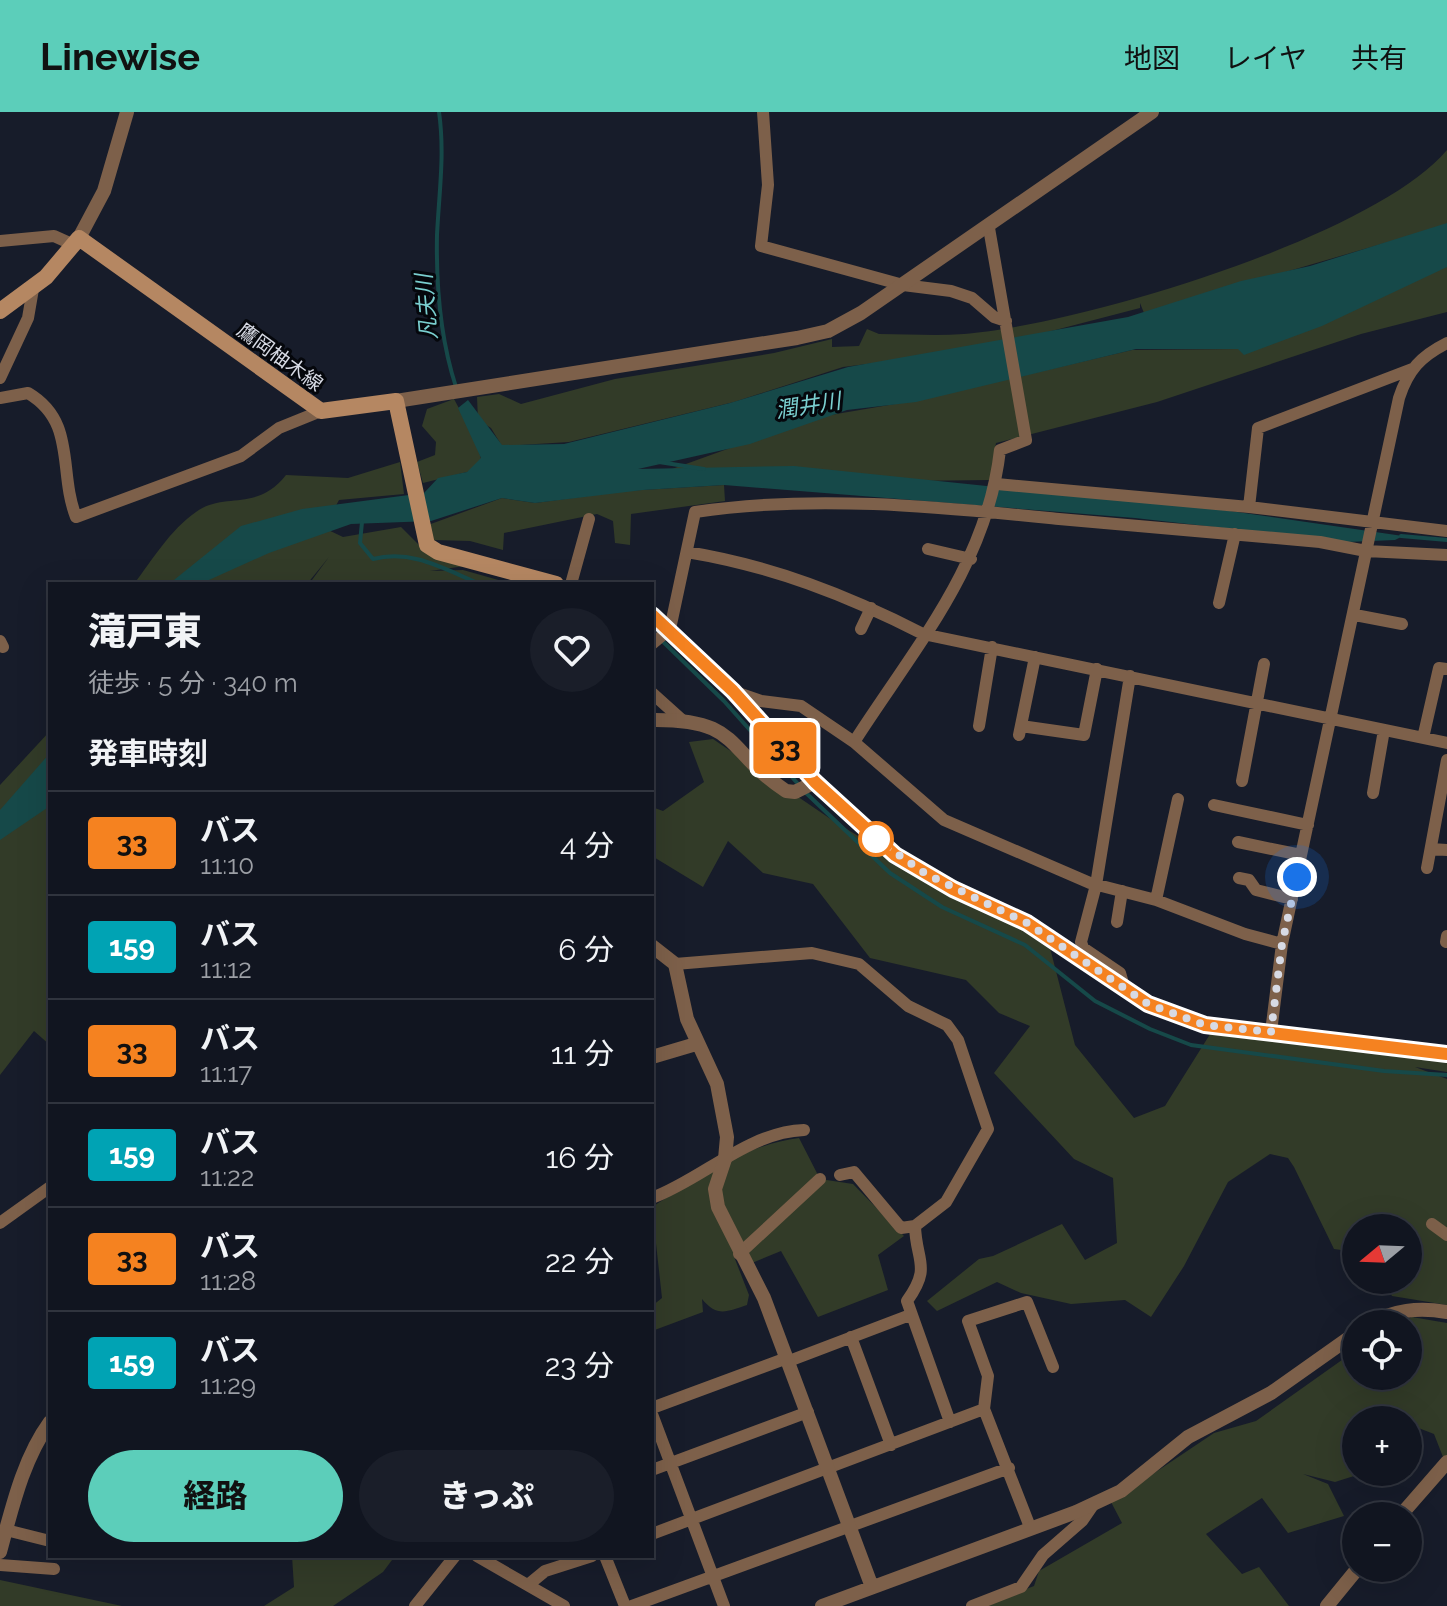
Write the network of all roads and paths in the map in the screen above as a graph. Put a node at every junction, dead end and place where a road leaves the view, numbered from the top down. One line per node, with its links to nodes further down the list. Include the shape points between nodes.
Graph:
1 (127, 112): 6 (street, via 104,191)
2 (763, 112): 7 (street, via 768,185 761,246)
3 (1152, 112): 4 (street)
4 (989, 228): 7 (street); 10 (street)
5 (0, 241): 6 (street, via 54,236)
6 (77, 241): 8 (main road); 16 (main road, 鷹岡柚木線)
7 (903, 285): 10 (street, via 972,298); 15 (street, via 828,331)
8 (33, 289): 9 (main road); 13 (street, via 28,318)
9 (0, 311)
10 (1006, 321): 17 (street, via 1026,440 1000,450)
11 (1447, 343): 12 (street)
12 (1412, 369): 18 (street, via 1258,428); 21 (street, via 1399,398)
13 (0, 378)
14 (0, 398): 16 (street, via 28,393 56,418 63,440 66,493 76,517 241,456 279,428)
15 (396, 401): 16 (main road, 鷹岡柚木線); 29 (main road, via 424,541 438,552)
16 (321, 411)
17 (997, 484): 18 (street); 19 (street)
18 (1249, 507): 21 (street)
19 (990, 512): 23 (street); 26 (street, via 743,505 695,512); 28 (street)
20 (589, 519): 30 (street)
21 (1371, 524): 22 (street); 24 (street)
22 (1447, 531)
23 (1235, 534): 24 (street); 31 (street)
24 (1367, 547): 27 (street); 33 (street)
25 (928, 549): 28 (street)
26 (687, 552): 32 (street, via 744,561); 36 (street)
27 (1447, 555)
28 (971, 559): 38 (street)
29 (549, 582)
30 (572, 582)
31 (1219, 603)
32 (871, 608): 37 (street); 38 (street)
33 (1355, 615): 35 (street); 49 (street)
34 (654, 617): 36 (main road)
35 (1402, 624)
36 (670, 629): 39 (street); 46 (main road)
37 (861, 629)
38 (923, 634): 40 (street); 55 (street)
39 (654, 642)
40 (992, 647): 41 (street); 52 (street)
41 (1035, 657): 43 (street); 43 (street, via 1020,731 1084,735)
42 (1264, 664): 48 (street)
43 (1097, 669): 45 (street)
44 (1447, 669): 54 (street, via 1439,668)
45 (1130, 676): 48 (street); 70 (street)
46 (733, 691): 55 (street, via 801,706); 59 (main road)
47 (654, 695): 51 (street)
48 (1257, 702): 49 (street); 58 (street)
49 (1331, 718): 53 (street); 63 (street)
50 (654, 720): 51 (street)
51 (682, 720): 59 (street, via 718,728 786,791)
52 (979, 726)
53 (1384, 730): 54 (street); 60 (street)
54 (1423, 738): 56 (street)
55 (854, 742): 70 (street, via 944,820)
56 (1447, 743)
57 (1447, 760): 65 (street)
58 (1242, 781)
59 (815, 782): 78 (main road, via 895,855 1027,923)
60 (1373, 793)
61 (1178, 799): 73 (street)
62 (1214, 805): 63 (street)
63 (1308, 825): 67 (street)
64 (1238, 842): 67 (street)
65 (1431, 849): 66 (street); 68 (street)
66 (1447, 850)
67 (1301, 855): 72 (street)
68 (1427, 868)
69 (1239, 878): 72 (street, via 1249,880 1256,890)
70 (1096, 885): 71 (street); 78 (street, via 1081,942 1120,973)
71 (1122, 891): 73 (street); 74 (street)
72 (1292, 899): 75 (street)
73 (1156, 900): 75 (street)
74 (1117, 922)
75 (1282, 944): 79 (street)
76 (654, 948): 77 (street)
77 (675, 964): 80 (street); 91 (street, via 776,953 836,956 859,964 908,1006 947,1025 958,1040 988,1129 946,1202)
78 (1124, 987): 79 (main road, via 1148,1004 1205,1025)
79 (1271, 1032): 81 (main road)
80 (696, 1044): 82 (street); 84 (street, via 717,1084 727,1137)
81 (1447, 1054)
82 (654, 1056)
83 (804, 1130): 84 (street, via 771,1137)
84 (725, 1159): 88 (street); 93 (street, via 715,1189)
85 (840, 1175): 91 (street, via 854,1172 901,1228)
86 (820, 1179): 93 (street)
87 (48, 1188): 89 (street)
88 (654, 1197)
89 (0, 1223)
90 (1432, 1224): 92 (street)
91 (915, 1226): 96 (street, via 924,1266 921,1282 907,1301)
92 (1447, 1235)
93 (739, 1254): 99 (street, via 764,1298)
94 (1408, 1310): 95 (street)
95 (1447, 1312)
96 (910, 1315): 97 (street); 105 (street)
97 (851, 1337): 99 (street); 107 (street)
98 (1342, 1343): 114 (street, via 1271,1393 1188,1437 1121,1491)
99 (788, 1359): 101 (street); 103 (street)
100 (1053, 1367): 102 (street, via 1027,1302 968,1321 988,1376)
101 (654, 1407)
102 (984, 1409): 105 (street); 110 (street)
103 (808, 1412): 109 (street); 112 (street)
104 (654, 1420): 109 (street)
105 (950, 1422): 107 (street)
106 (48, 1425): 118 (street, via 35,1444)
107 (891, 1445): 112 (street)
108 (1447, 1462): 113 (street)
109 (670, 1464): 111 (street); 115 (street)
110 (1009, 1468): 116 (street); 117 (street)
111 (654, 1469)
112 (829, 1470): 115 (street); 117 (street)
113 (1412, 1502)
114 (1093, 1505): 116 (street); 138 (street, via 1043,1555 1021,1587)
115 (691, 1520): 119 (street); 128 (street)
116 (1030, 1527): 131 (street)
117 (849, 1528): 128 (street); 131 (street)
118 (6, 1530): 120 (street); 121 (street)
119 (654, 1533)
120 (48, 1540)
121 (0, 1552)
122 (453, 1558): 132 (street)
123 (481, 1558): 130 (street)
124 (586, 1558): 130 (street, via 545,1571)
125 (606, 1558): 134 (street)
126 (0, 1565): 127 (street)
127 (54, 1569)
128 (714, 1579): 135 (street); 136 (street)
129 (1347, 1582): 139 (street)
130 (528, 1585): 133 (street)
131 (872, 1587): 137 (street)
132 (415, 1606)
133 (564, 1606)
134 (625, 1606)
135 (632, 1606)
136 (724, 1606)
137 (822, 1606)
138 (972, 1606)
139 (1327, 1606)

